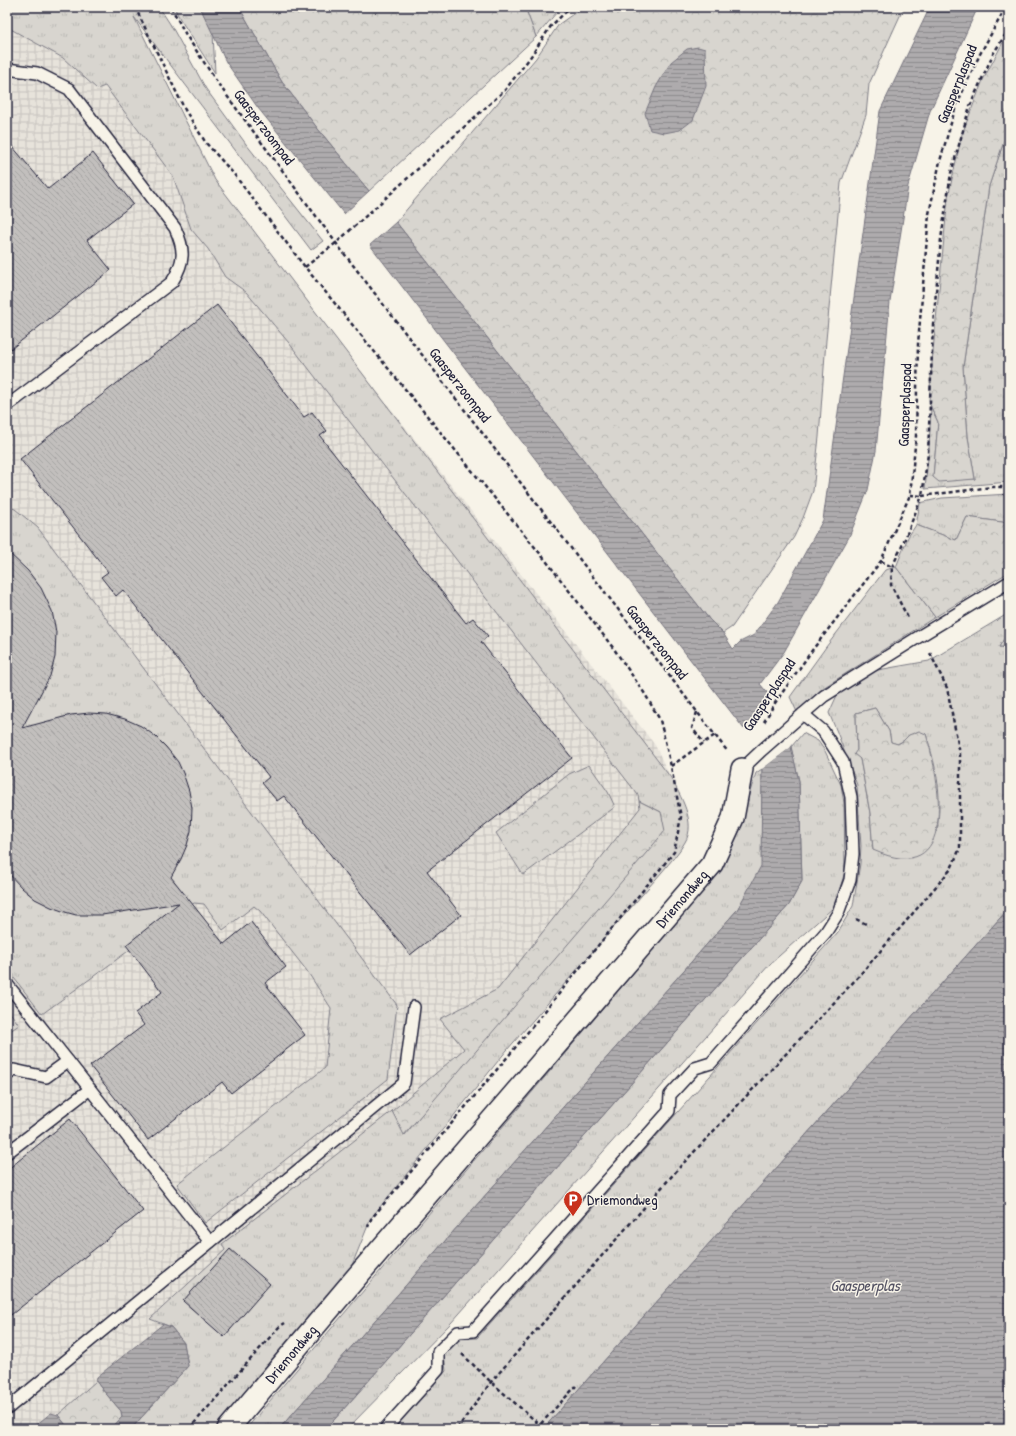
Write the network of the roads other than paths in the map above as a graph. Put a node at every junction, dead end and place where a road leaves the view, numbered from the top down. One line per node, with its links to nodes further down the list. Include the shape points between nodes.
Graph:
1 (7, 69): 2 (lane, via 37,73 69,89 175,228 181,241 183,255 180,270 172,282)
2 (7, 406)
3 (1009, 582): 4 (lane, via 824,696)
4 (803, 714): 5 (lane); 15 (lane, via 823,731 843,762 851,797 853,854 850,880 838,913 826,932 712,1063 695,1068 670,1095 669,1110 473,1331 458,1332 438,1352 438,1370)
5 (742, 770): 14 (street, Driemondweg, via 733,818 712,864)
6 (7, 984): 8 (lane)
7 (414, 1007): 12 (lane, via 404,1083)
8 (68, 1061): 9 (lane, via 46,1077 14,1070); 10 (lane)
9 (7, 1075)
10 (90, 1089): 11 (lane); 12 (lane)
11 (7, 1153)
12 (210, 1242): 13 (lane)
13 (7, 1409)
14 (228, 1429)
15 (385, 1429)

